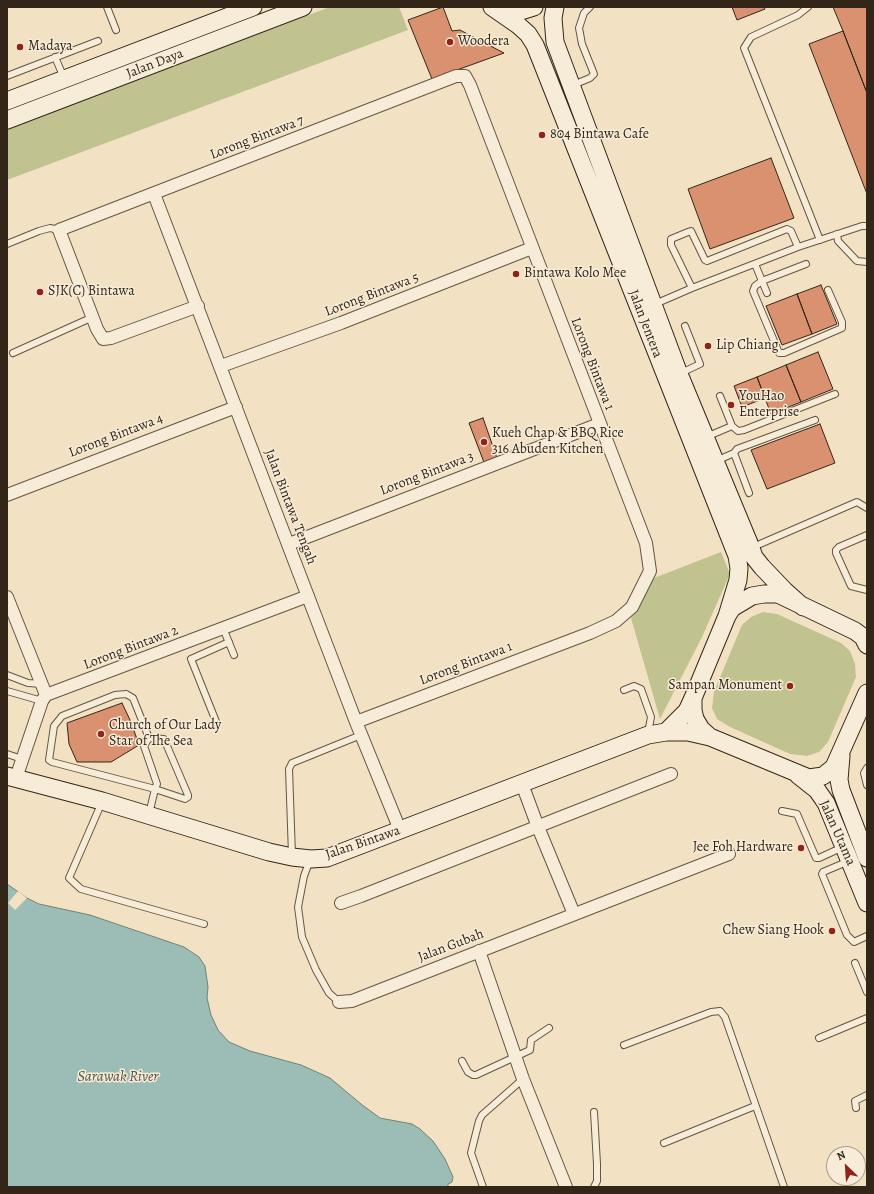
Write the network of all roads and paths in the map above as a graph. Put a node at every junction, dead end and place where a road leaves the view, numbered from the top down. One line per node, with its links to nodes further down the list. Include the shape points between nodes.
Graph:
1 (107, 7): 10 (lane)
2 (254, 7): 9 (street, Jalan Daya)
3 (303, 7): 11 (street, Jalan Daya)
4 (491, 7): 5 (street, via 518,12); 61 (street, Jalan Jentera, via 523,29 535,45 737,556 738,580)
5 (534, 7)
6 (554, 7): 17 (street, Jalan Jentera, via 555,42)
7 (590, 7): 17 (lane, via 584,13 578,28 594,74)
8 (808, 7): 24 (lane, via 798,15 751,37 744,48)
9 (200, 27): 11 (street, via 217,34); 16 (street, Jalan Daya)
10 (116, 30)
11 (236, 33): 19 (street, Jalan Daya)
12 (98, 41): 13 (lane)
13 (55, 57): 14 (lane); 16 (lane)
14 (7, 76)
15 (465, 76): 20 (street, Lorong Bintawa 7, via 456,76); 27 (street, Lorong Bintawa 1)
16 (65, 79): 18 (street, Jalan Daya)
17 (572, 86): 35 (street, Jalan Jentera)
18 (7, 101)
19 (7, 120)
20 (154, 194): 22 (street, Lorong Bintawa 7); 36 (street, Jalan Bintawa Tengah)
21 (867, 226): 23 (lane)
22 (59, 230): 25 (lane, via 50,228); 37 (street)
23 (837, 234): 24 (lane); 28 (lane, via 838,241 857,261)
24 (820, 240): 26 (lane)
25 (7, 244)
26 (798, 247): 29 (lane); 32 (lane, via 791,231 787,230 707,261 691,231 688,232 671,239 671,245)
27 (532, 248): 40 (street, Lorong Bintawa 5, via 349,320); 46 (street, Lorong Bintawa 1)
28 (867, 262)
29 (755, 264): 31 (lane); 32 (lane)
30 (806, 264): 31 (lane)
31 (762, 281): 33 (lane, via 753,291 779,353 842,328 842,322); 34 (lane)
32 (692, 288): 35 (lane)
33 (828, 290)
34 (767, 293)
35 (654, 305): 41 (street, Jalan Jentera)
36 (198, 306): 37 (street, via 103,339); 40 (street, Jalan Bintawa Tengah)
37 (93, 318): 39 (lane)
38 (685, 326): 41 (lane, via 700,364)
39 (13, 353)
40 (221, 366): 44 (street, Jalan Bintawa Tengah)
41 (679, 374): 48 (street, Jalan Jentera)
42 (835, 394): 47 (lane, via 744,430 738,431)
43 (720, 396): 47 (lane)
44 (236, 407): 52 (street, Lorong Bintawa 4); 55 (street, Jalan Bintawa Tengah)
45 (815, 420): 49 (lane, via 737,449)
46 (599, 424): 55 (street, Lorong Bintawa 3); 74 (street, Lorong Bintawa 1, via 646,543 650,571 632,607 616,621 590,633)
47 (732, 426): 48 (lane)
48 (706, 437): 50 (street, Jalan Jentera)
49 (734, 454): 50 (lane); 51 (lane)
50 (716, 461): 60 (street, Jalan Jentera, via 754,557)
51 (749, 493)
52 (7, 495)
53 (867, 508): 56 (lane, via 858,502)
54 (867, 535): 57 (lane, via 839,547 836,553 850,586)
55 (289, 544): 58 (street, Jalan Bintawa Tengah)
56 (760, 544)
57 (867, 590)
58 (308, 596): 62 (street, Lorong Bintawa 2); 74 (street, Jalan Bintawa Tengah)
59 (8, 600): 68 (street)
60 (803, 607): 61 (street, via 778,594 764,594 752,596 741,602 732,608); 63 (street)
61 (727, 616): 73 (street, Jalan Jentera)
62 (223, 628): 64 (lane); 72 (street, Lorong Bintawa 2)
63 (861, 632): 65 (street)
64 (229, 642): 66 (lane); 75 (lane, via 191,659)
65 (867, 645)
66 (234, 655)
67 (7, 675): 68 (lane, via 28,683)
68 (42, 684): 72 (street)
69 (624, 690): 78 (lane, via 634,686 641,689 651,717)
70 (7, 691): 72 (lane)
71 (867, 693): 81 (street)
72 (44, 698): 83 (street)
73 (693, 698): 76 (street, Jalan Jentera, via 687,711); 79 (street, via 695,719 701,730)
74 (356, 722): 77 (street, Jalan Bintawa Tengah)
75 (217, 724)
76 (666, 732): 78 (street, Jalan Bintawa); 79 (street, Jalan Bintawa, via 688,732)
77 (361, 735): 95 (street, Jalan Bintawa Tengah); 98 (lane, via 292,763 289,769)
78 (648, 735): 88 (street, Jalan Bintawa)
79 (710, 737): 85 (street, Jalan Bintawa)
80 (149, 738): 90 (lane, via 144,746 157,784); 90 (lane, via 164,739 188,797 185,799); 90 (lane, via 133,698 126,694 115,695 62,716 54,726 49,760)
81 (841, 752): 85 (street, via 834,767 823,776 809,778); 96 (street, Jalan Utama, via 839,780)
82 (7, 754): 83 (lane)
83 (22, 759): 87 (street)
84 (867, 768): 89 (lane, via 864,773)
85 (795, 772): 96 (street, Jalan Utama, via 817,790)
86 (671, 774): 94 (street)
87 (11, 777): 91 (street, Jalan Bintawa)
88 (522, 784): 94 (street); 95 (street, Jalan Bintawa)
89 (867, 785)
90 (155, 790): 93 (lane)
91 (102, 801): 93 (street, Jalan Bintawa); 103 (lane, via 69,878 81,890)
92 (782, 811): 96 (lane, via 797,814 816,858)
93 (149, 815): 98 (street, Jalan Bintawa)
94 (538, 827): 100 (street); 102 (street)
95 (400, 830): 99 (street, Jalan Bintawa, via 327,858)
96 (858, 850): 101 (street, Jalan Utama); 104 (lane, via 822,874 846,935 854,942)
97 (729, 854): 102 (street, Jalan Gubah)
98 (292, 857): 99 (street, Jalan Bintawa)
99 (310, 859): 108 (lane, via 298,907 302,937 329,993)
100 (341, 902)
101 (867, 903)
102 (574, 914): 105 (street, Jalan Gubah)
103 (204, 924)
104 (867, 936)
105 (479, 951): 108 (street, Jalan Gubah, via 352,1001); 113 (street)
106 (855, 963): 107 (lane)
107 (867, 992)
108 (339, 1002)
109 (867, 1018): 111 (lane)
110 (549, 1028): 113 (lane, via 531,1040 530,1050)
111 (819, 1038)
112 (624, 1045): 117 (lane, via 711,1012 720,1011 725,1017)
113 (515, 1056): 114 (lane, via 476,1075 468,1072); 115 (street)
114 (462, 1060)
115 (523, 1079): 121 (lane, via 482,1115 471,1153); 122 (street)
116 (867, 1095): 118 (lane, via 856,1100)
117 (755, 1106): 120 (lane); 124 (lane)
118 (856, 1108)
119 (594, 1112): 123 (lane, via 597,1181)
120 (664, 1143)
121 (483, 1187)
122 (566, 1187)
123 (594, 1187)
124 (784, 1187)

